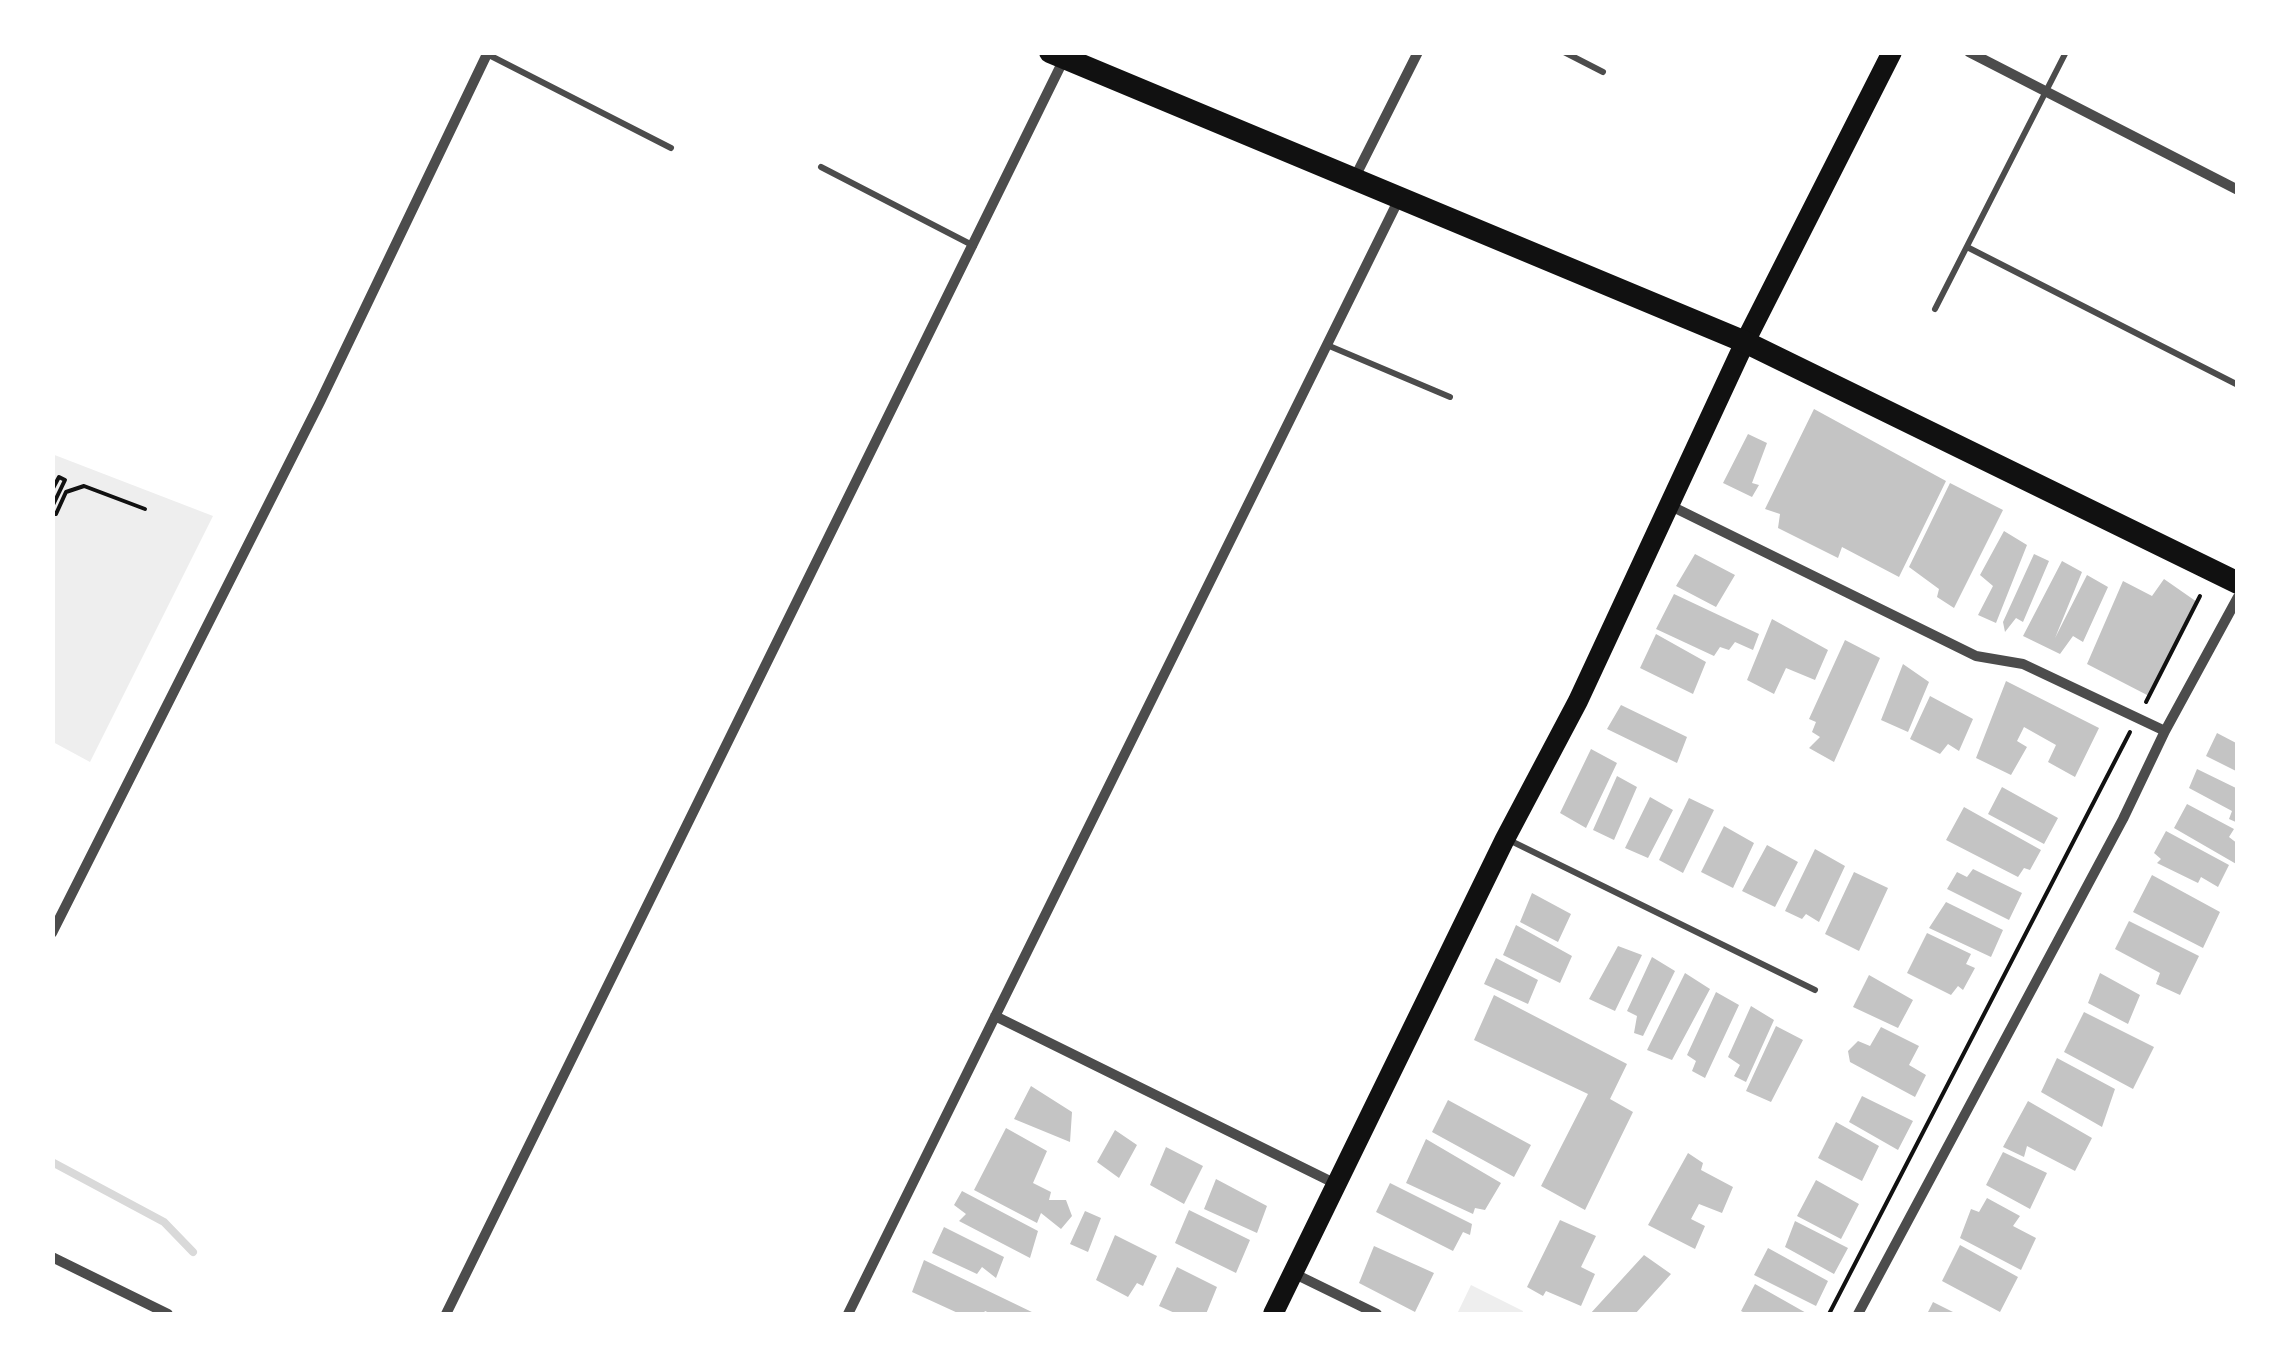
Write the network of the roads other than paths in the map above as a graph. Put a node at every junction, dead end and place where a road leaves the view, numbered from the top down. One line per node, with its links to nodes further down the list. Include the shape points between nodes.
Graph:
1 (1418, 52): 12 (street)
2 (1564, 52): 8 (lane)
3 (1892, 52): 18 (main road)
4 (1969, 52): 9 (street)
5 (2066, 52): 9 (lane)
6 (488, 53): 10 (lane); 27 (street)
7 (1057, 55): 12 (highway); 15 (street)
8 (1603, 72)
9 (2046, 90): 13 (street); 16 (lane)
10 (671, 148)
11 (820, 166): 15 (lane)
12 (1354, 179): 14 (highway)
13 (2238, 190)
14 (1400, 198): 18 (highway); 19 (street)
15 (974, 246): 34 (street)
16 (1967, 247): 17 (lane); 20 (lane)
17 (1935, 309)
18 (1746, 342): 22 (main road); 23 (highway)
19 (1327, 345): 21 (lane); 29 (street)
20 (2238, 386)
21 (1450, 396)
22 (1671, 506): 25 (street, via 1976,656 2023,664); 26 (main road)
23 (2238, 583)
24 (2238, 597): 25 (street)
25 (2165, 731): 38 (street)
26 (1505, 839): 28 (lane); 30 (main road)
27 (52, 934)
28 (1815, 990)
29 (995, 1016): 30 (street); 35 (street)
30 (1337, 1184): 32 (main road)
31 (52, 1257): 33 (street)
32 (1293, 1273): 36 (main road); 37 (street)
33 (168, 1314)
34 (446, 1314)
35 (848, 1314)
36 (1273, 1314)
37 (1377, 1314)
38 (1858, 1314)

